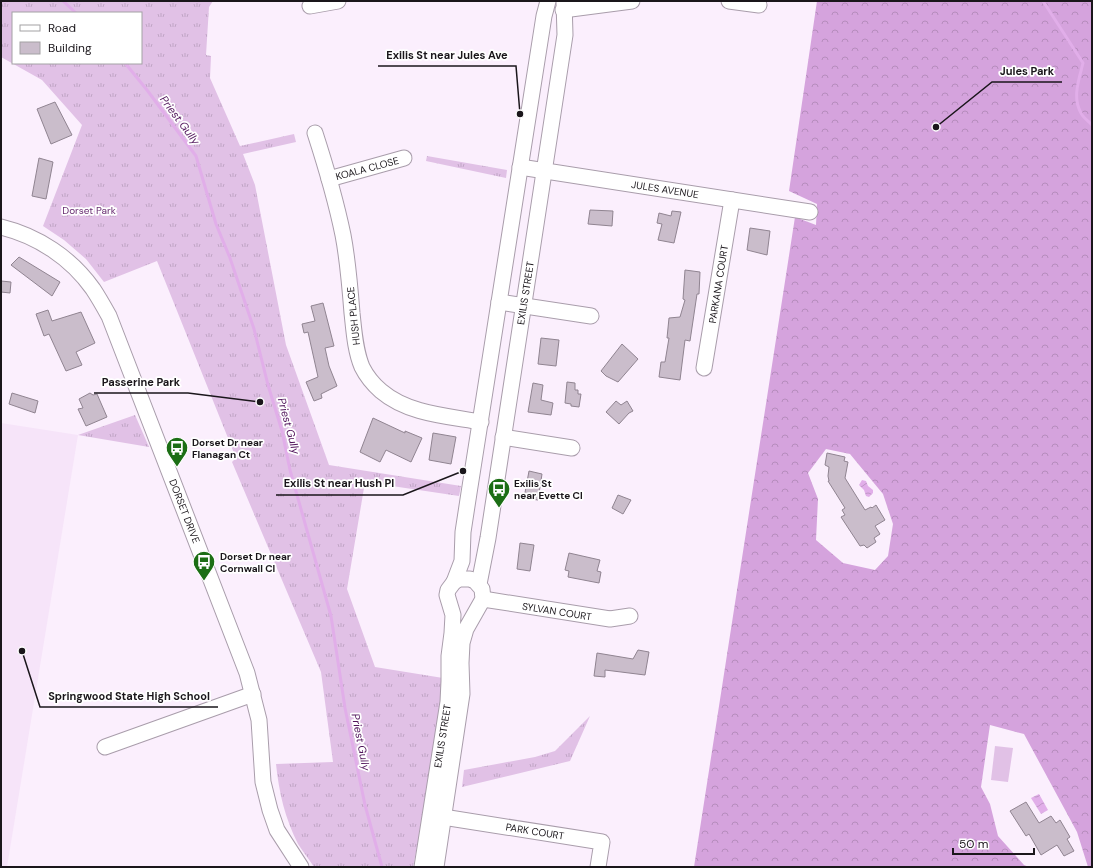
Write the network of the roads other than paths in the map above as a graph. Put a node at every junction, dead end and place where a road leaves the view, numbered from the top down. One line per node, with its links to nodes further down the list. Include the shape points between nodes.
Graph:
1 (338, 1): 6 (street)
2 (548, 1): 10 (street, EXILIS STREET)
3 (632, 1): 7 (street)
4 (729, 1): 5 (street)
5 (758, 5)
6 (310, 6)
7 (564, 6): 11 (street, EXILIS STREET, via 565,35)
8 (315, 133): 12 (street, HUSH PLACE)
9 (404, 158): 12 (street, KOALA CLOSE)
10 (520, 167): 11 (street, JULES AVENUE); 16 (street, EXILIS STREET)
11 (544, 171): 13 (street, JULES AVENUE); 17 (street, EXILIS STREET)
12 (329, 179): 20 (street, HUSH PLACE, via 346,254 354,336 363,368 371,381 381,391 405,406)
13 (732, 200): 14 (street, JULES AVENUE); 19 (street, PARKANA COURT)
14 (810, 212)
15 (1, 227): 28 (street, DORSET DRIVE, via 27,236 55,251 94,290 109,316)
16 (499, 302): 17 (street); 20 (street, EXILIS STREET)
17 (523, 306): 18 (street); 21 (street, EXILIS STREET)
18 (591, 316)
19 (704, 368)
20 (481, 422): 23 (street, EXILIS STREET, via 463,532 462,561)
21 (503, 437): 22 (street); 24 (street, EXILIS STREET)
22 (572, 448)
23 (454, 582): 24 (street, via 459,579 470,579); 25 (street, EXILIS STREET, via 447,595)
24 (479, 584): 26 (street, EXILIS STREET, via 482,589)
25 (450, 605): 26 (street, via 459,613 466,614 472,613); 32 (street, EXILIS STREET, via 453,615 448,702)
26 (480, 605): 27 (street, SYLVAN COURT, via 610,619); 30 (street, EXILIS STREET, via 462,643 462,694)
27 (630, 616)
28 (253, 694): 29 (street); 31 (street, DORSET DRIVE, via 259,720 263,782 270,810 277,830)
29 (105, 747)
30 (443, 817): 33 (street, EXILIS STREET); 34 (street, PARK COURT, via 602,842)
31 (301, 867)
32 (422, 867)
33 (436, 867)
34 (598, 867)

